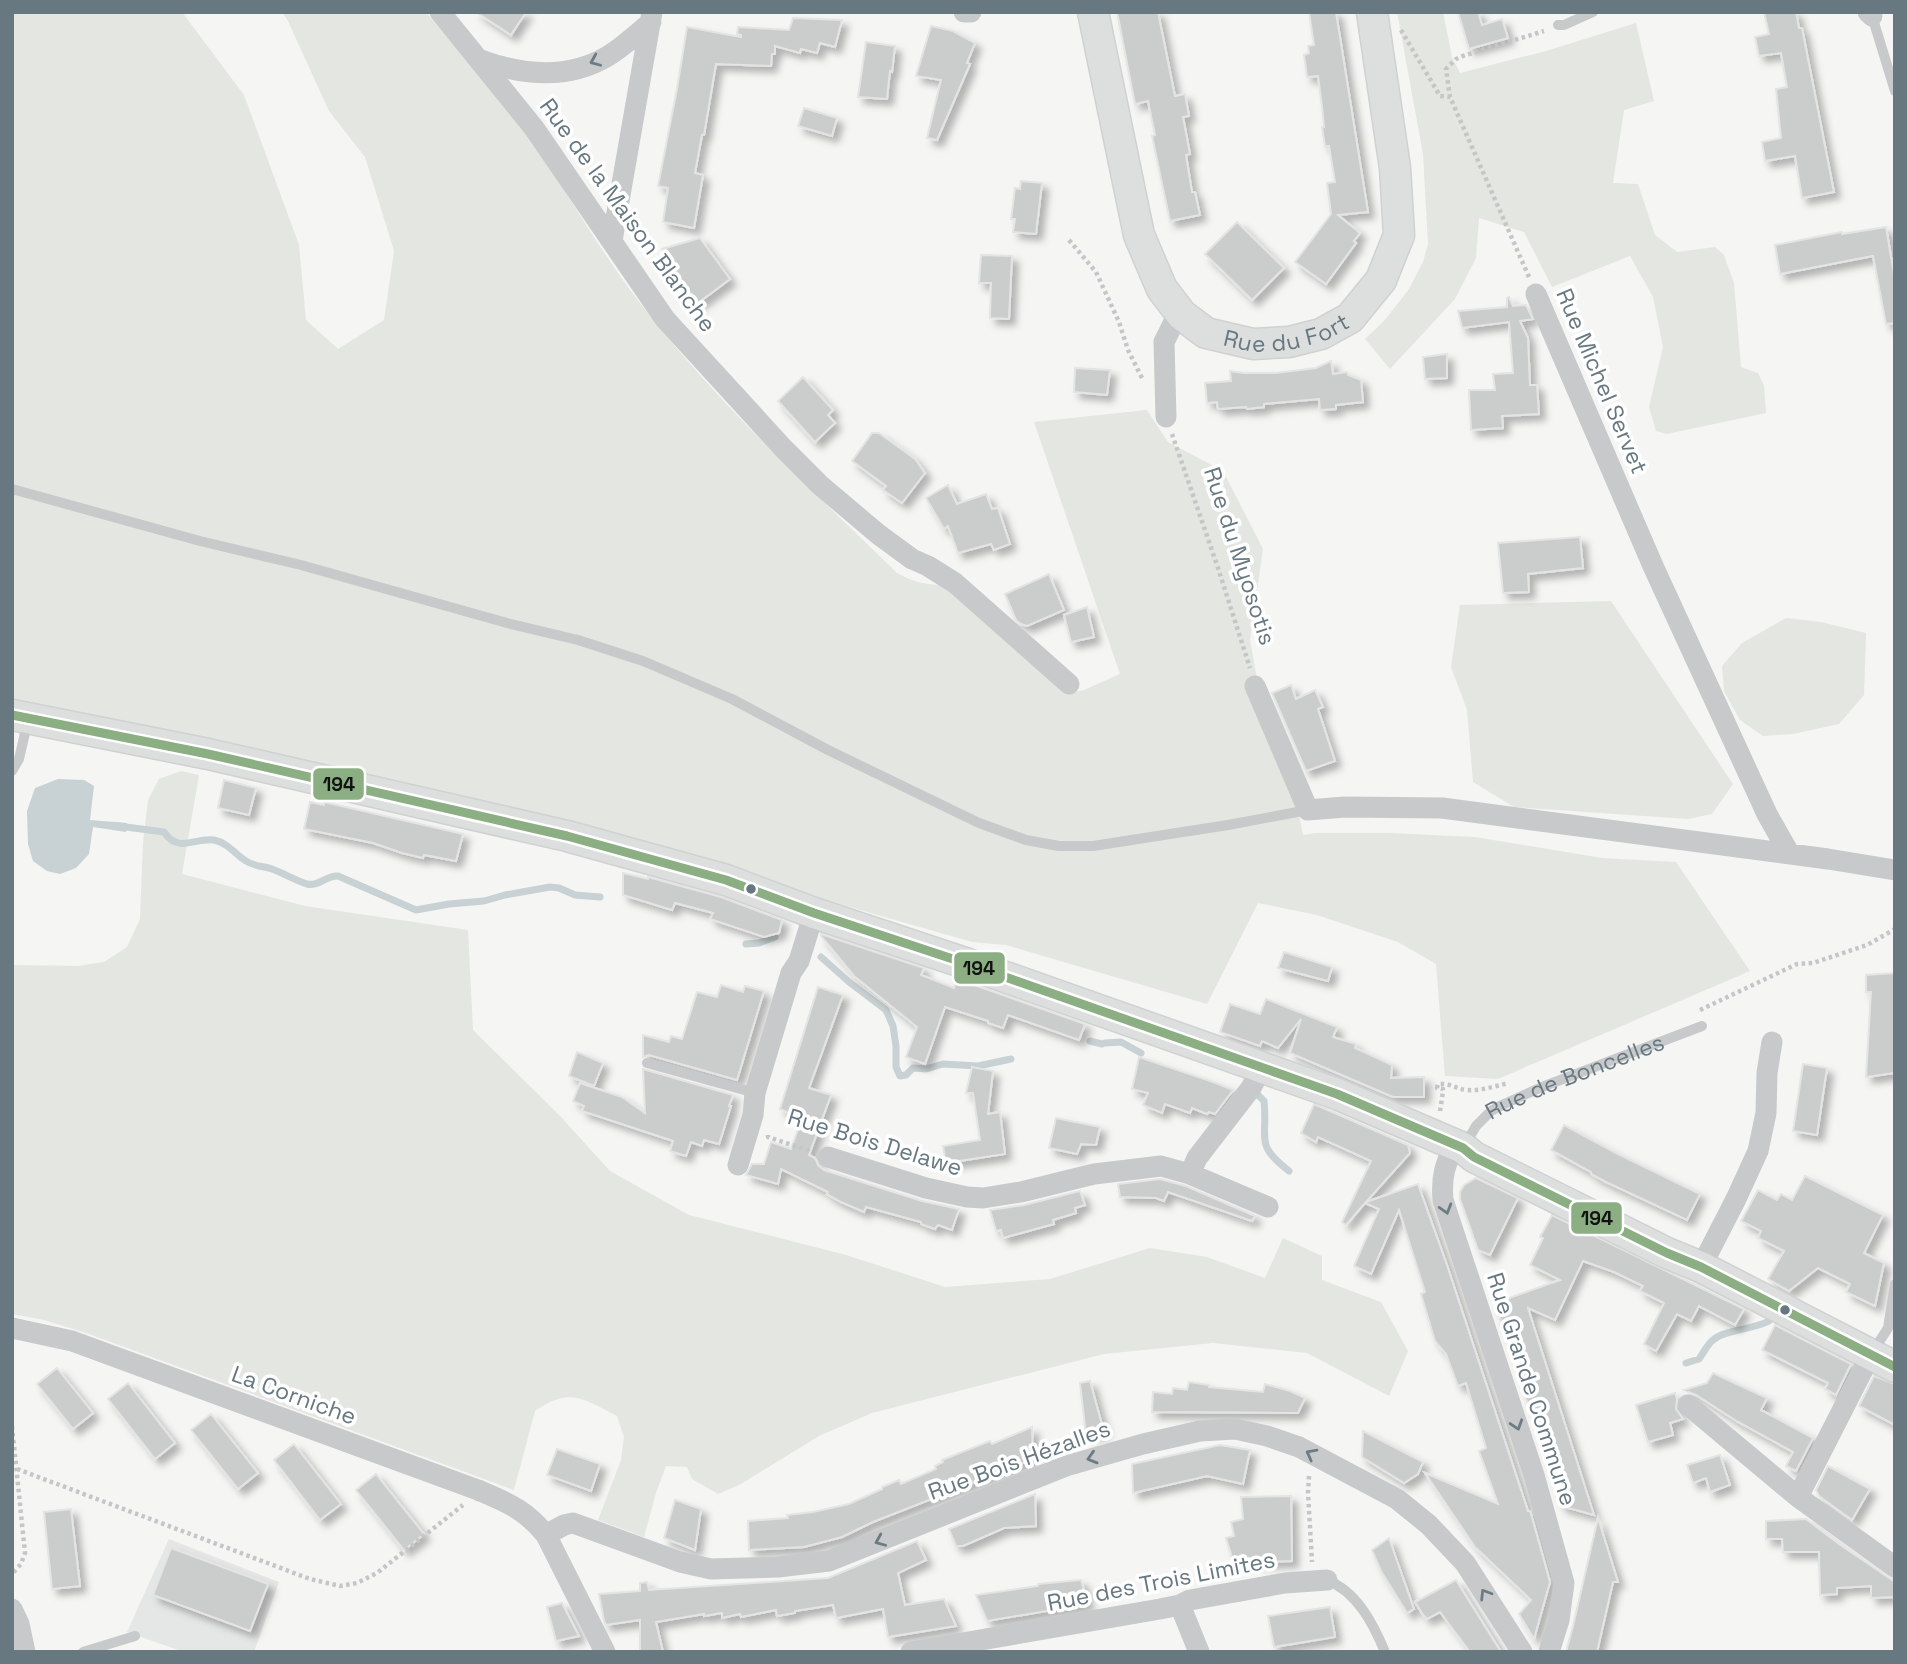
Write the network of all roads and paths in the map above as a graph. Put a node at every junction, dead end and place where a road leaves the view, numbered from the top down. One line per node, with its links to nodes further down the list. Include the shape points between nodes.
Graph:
1 (440, 12): 10 (street, Rue de la Maison Blanche)
2 (964, 12): 3 (street)
3 (971, 12)
4 (1093, 12): 16 (main road, Rue du Fort, via 1139,235 1162,289)
5 (1593, 12): 9 (lane)
6 (1870, 14): 11 (lane)
7 (651, 17): 10 (street, one-way to 10, via 607,57 569,71 526,72); 14 (street)
8 (1373, 19): 12 (path, via 1398,23 1440,96); 16 (main road, Rue du Fort, via 1395,168 1399,235 1381,281 1350,318 1321,334 1289,342 1253,344 1206,333)
9 (1558, 25): 12 (path, Rue Michel Servet, via 1456,59 1446,69)
10 (480, 60): 14 (street, Rue de la Maison Blanche, via 534,128)
11 (1895, 91)
12 (1450, 97): 15 (path, Rue Michel Servet)
13 (1069, 240): 17 (path, Rue du Myosotis, via 1096,272 1128,350)
14 (612, 241): 19 (street, Rue de la Maison Blanche, via 665,319 820,485 912,559 955,583)
15 (1536, 294): 24 (street, Rue Michel Servet, via 1653,566)
16 (1182, 315): 17 (street, via 1164,342)
17 (1166, 417): 20 (path, Rue du Myosotis)
18 (12, 489): 23 (lane, via 643,661 732,699 979,823 1026,840 1093,846)
19 (1069, 684)
20 (1255, 686): 23 (street)
21 (20, 716): 22 (lane, via 19,759); 26 (main road, Rue de Boncelles, via 567,836 726,880)
22 (12, 771)
23 (1308, 810): 24 (street, via 1441,808)
24 (1789, 853): 25 (street)
25 (1895, 870)
26 (814, 913): 30 (main road, Rue de Boncelles); 31 (street)
27 (1702, 1026): 33 (lane, Rue de Boncelles, via 1502,1105)
28 (1772, 1042): 38 (street, via 1758,1151)
29 (647, 1063): 31 (lane)
30 (1262, 1067): 33 (main road, Rue de Boncelles); 36 (street)
31 (755, 1093): 35 (street)
32 (770, 1128): 34 (path, Rue Bois Delawe, via 768,1137)
33 (1459, 1146): 38 (main road, Rue de Boncelles); 62 (street, Rue Grande Commune, one-way to 62, via 1444,1168 1443,1200 1534,1475 1564,1583)
34 (828, 1157): 36 (street, Rue Bois Delawe, via 926,1188 983,1198 1116,1170 1161,1166)
35 (738, 1165)
36 (1190, 1174): 37 (street, Rue Bois Delawe)
37 (1268, 1207)
38 (1701, 1267): 41 (main road, Rue de Boncelles)
39 (1895, 1284): 41 (lane)
40 (12, 1328): 45 (street, La Corniche, via 72,1341)
41 (1883, 1361): 47 (street)
42 (1688, 1405): 47 (street)
43 (12, 1426): 44 (path)
44 (17, 1469): 45 (path, via 310,1579 340,1586 377,1573); 50 (path, via 25,1553)
45 (478, 1490): 48 (street, La Corniche, via 519,1509)
46 (1308, 1493): 51 (path)
47 (1797, 1497): 49 (street)
48 (546, 1535): 57 (street, La Corniche); 61 (street, Rue Bois Hézalles, one-way to 48, via 1465,1563 1413,1511 1298,1447 1235,1429 1200,1431 1083,1461 830,1561 711,1569 573,1523)
49 (1895, 1567)
50 (12, 1574)
51 (1320, 1580): 52 (street, Rue des Trois Limites); 60 (lane, via 1352,1595)
52 (1180, 1605): 58 (street, Rue des Trois Limites); 59 (street)
53 (12, 1609): 55 (street)
54 (135, 1636): 56 (lane)
55 (25, 1652)
56 (83, 1652)
57 (605, 1652)
58 (911, 1652)
59 (1199, 1652)
60 (1385, 1652)
61 (1522, 1652)
62 (1549, 1652)

